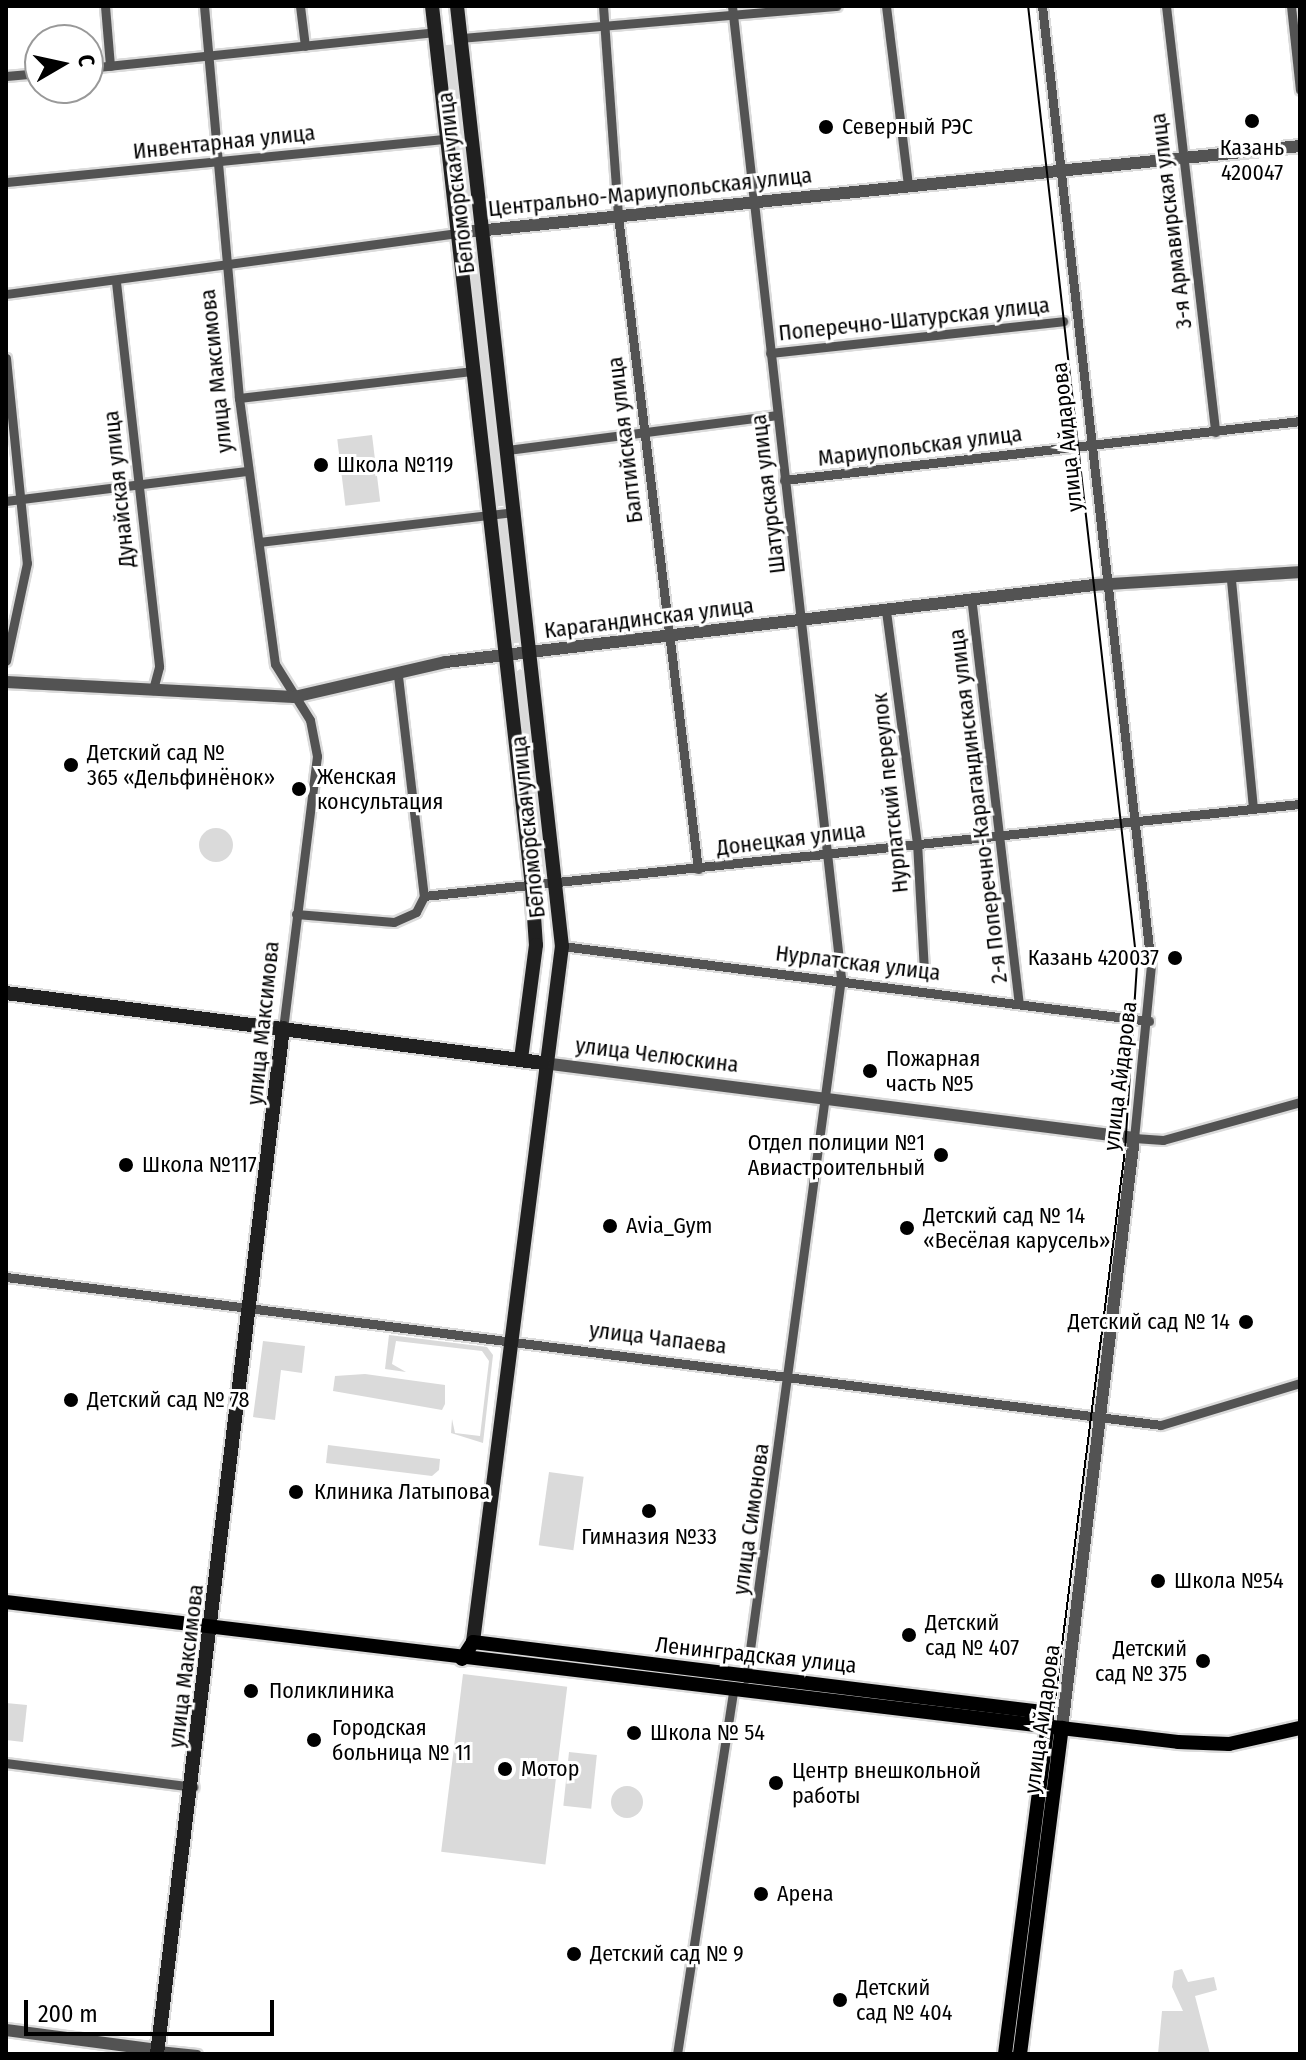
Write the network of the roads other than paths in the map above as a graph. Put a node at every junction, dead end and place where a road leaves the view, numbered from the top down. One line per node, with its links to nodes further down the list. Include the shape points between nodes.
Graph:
1 (105, 6): 18 (street)
2 (204, 6): 17 (street, улица Максимова)
3 (300, 6): 16 (street)
4 (432, 6): 14 (main road, Беломорская улица)
5 (457, 6): 15 (main road, Беломорская улица)
6 (603, 6): 13 (street, Балтийская улица)
7 (837, 6): 12 (street)
8 (886, 6): 27 (street)
9 (1042, 6): 25 (street, улица Айдарова)
10 (1166, 6): 23 (street, 3-я Армавирская улица)
11 (1291, 6): 20 (street)
12 (733, 10): 13 (street); 28 (street, Шатурская улица)
13 (605, 25): 15 (street); 29 (street, Балтийская улица)
14 (435, 32): 16 (street); 21 (main road, Беломорская улица)
15 (461, 38): 30 (main road, Беломорская улица)
16 (305, 46): 17 (street)
17 (209, 56): 18 (street); 24 (street, улица Максимова)
18 (110, 66): 19 (street)
19 (104, 67)
20 (1300, 90)
21 (447, 139): 24 (street, Инвентарная улица); 31 (main road, Беломорская улица)
22 (1300, 146): 23 (street, Центрально-Мариупольская улица)
23 (1181, 157): 25 (street, Центрально-Мариупольская улица); 43 (street, 3-я Армавирская улица)
24 (217, 160): 26 (street, Инвентарная улица); 32 (street, улица Максимова)
25 (1060, 168): 27 (street, Центрально-Мариупольская улица); 44 (street, улица Айдарова)
26 (6, 182)
27 (908, 184): 28 (street, Центрально-Мариупольская улица)
28 (753, 200): 29 (street, Центрально-Мариупольская улица); 36 (street, Шатурская улица)
29 (618, 216): 30 (street, Центрально-Мариупольская улица); 42 (street, Балтийская улица)
30 (483, 230): 31 (street, Центрально-Мариупольская улица); 45 (main road, Беломорская улица)
31 (457, 233): 32 (street, Центрально-Мариупольская улица); 38 (main road, Беломорская улица)
32 (227, 260): 33 (street, Центрально-Мариупольская улица); 39 (street, улица Максимова)
33 (116, 282): 34 (street, Центрально-Мариупольская улица); 48 (street, Дунайская улица)
34 (6, 294)
35 (1063, 321): 36 (street, Поперечно-Шатурская улица)
36 (770, 353): 40 (street, Шатурская улица)
37 (6, 358): 49 (street)
38 (473, 371): 39 (street); 52 (main road, Беломорская улица)
39 (239, 398): 46 (street, улица Максимова)
40 (777, 415): 42 (street); 47 (street, Шатурская улица)
41 (1300, 421): 43 (street, Мариупольская улица)
42 (642, 432): 45 (street); 60 (street, Балтийская улица)
43 (1215, 432): 44 (street, Мариупольская улица)
44 (1090, 443): 47 (street, Мариупольская улица); 56 (street, улица Айдарова)
45 (508, 450): 51 (main road, Беломорская улица)
46 (248, 471): 48 (street); 53 (street, улица Максимова)
47 (784, 480): 59 (street, Шатурская улица)
48 (135, 485): 49 (street); 66 (street, Дунайская улица, via 159,667)
49 (22, 499): 50 (street); 63 (street, via 27,563)
50 (6, 501)
51 (515, 512): 52 (street); 61 (main road, Беломорская улица)
52 (490, 515): 53 (street); 62 (main road, Беломорская улица)
53 (259, 542): 67 (street, улица Максимова, via 275,664)
54 (1300, 572): 55 (street, Карагандинская улица)
55 (1231, 580): 56 (street, Карагандинская улица); 69 (street)
56 (1104, 584): 57 (street, Карагандинская улица); 70 (street, улица Айдарова)
57 (972, 605): 58 (street, Карагандинская улица); 71 (street, 2-я Поперечно-Карагандинская улица)
58 (886, 611): 59 (street, Карагандинская улица); 72 (street, Нурлатский переулок)
59 (800, 619): 60 (street, Карагандинская улица); 73 (street, Шатурская улица)
60 (666, 635): 61 (street, Карагандинская улица); 74 (street, Балтийская улица)
61 (531, 653): 62 (street, Карагандинская улица); 75 (main road, Беломорская улица)
62 (507, 657): 64 (street, Карагандинская улица); 76 (main road, Беломорская улица)
63 (6, 661)
64 (398, 676): 67 (street, Карагандинская улица); 77 (street)
65 (6, 682): 66 (street, Карагандинская улица)
66 (153, 690): 67 (street, Карагандинская улица)
67 (294, 697): 78 (street, улица Максимова, via 310,720 317,756)
68 (1300, 804): 69 (street, Донецкая улица, via 1266,812)
69 (1253, 807): 70 (street, Донецкая улица)
70 (1134, 818): 71 (street, Донецкая улица); 84 (street, улица Айдарова)
71 (1004, 833): 72 (street, Донецкая улица); 83 (street, 2-я Поперечно-Карагандинская улица)
72 (917, 842): 73 (street, Донецкая улица); 80 (street, Нурлатский переулок)
73 (824, 851): 74 (street, Донецкая улица); 81 (street, Шатурская улица)
74 (698, 869): 75 (street, Донецкая улица)
75 (557, 886): 76 (street, Донецкая улица); 79 (main road, Беломорская улица)
76 (532, 887): 77 (street, Донецкая улица); 86 (main road, Беломорская улица, via 536,945)
77 (424, 896): 78 (street, via 416,912 394,922)
78 (296, 914): 85 (street, улица Максимова)
79 (562, 946): 81 (street, Нурлатская улица); 87 (main road, Беломорская улица)
80 (924, 971)
81 (841, 978): 83 (street, Нурлатская улица); 88 (street, улица Симонова)
82 (6, 993): 85 (main road, улица Челюскина)
83 (1019, 1003): 84 (street, Нурлатская улица)
84 (1149, 1021): 90 (street, улица Айдарова)
85 (283, 1028): 86 (main road, улица Челюскина); 92 (main road, улица Максимова)
86 (521, 1059): 87 (main road, улица Челюскина)
87 (543, 1063): 88 (street, улица Челюскина); 93 (main road, Беломорская улица)
88 (827, 1099): 90 (street, улица Челюскина); 94 (street, улица Симонова)
89 (1300, 1102): 90 (street, улица Челюскина, via 1163,1140)
90 (1134, 1138): 96 (street, улица Айдарова)
91 (6, 1277): 92 (street, улица Чапаева)
92 (252, 1305): 93 (street, улица Чапаева); 100 (main road, улица Максимова)
93 (511, 1338): 94 (street, улица Чапаева); 101 (main road, Беломорская улица)
94 (790, 1373): 96 (street, улица Чапаева); 103 (street, улица Симонова)
95 (1300, 1383): 96 (street, улица Чапаева, via 1161,1425)
96 (1104, 1416): 105 (street, улица Айдарова)
97 (6, 1602): 98 (main road, Ленинградская улица)
98 (50, 1609): 99 (main road, Ленинградская улица); 100 (main road, Ленинградская улица)
99 (6, 1612)
100 (212, 1629): 102 (main road, Ленинградская улица); 108 (main road, улица Максимова)
101 (473, 1642): 102 (main road); 103 (main road, Ленинградская улица)
102 (462, 1659): 104 (main road, Ленинградская улица)
103 (749, 1676): 104 (street); 105 (main road, Ленинградская улица, via 1034,1711)
104 (729, 1691): 105 (main road, Ленинградская улица); 112 (street)
105 (1052, 1726): 106 (main road, Ленинградская улица, via 1206,1745); 113 (main road, улица Айдарова); 114 (main road, улица Айдарова)
106 (1300, 1728)
107 (6, 1763): 108 (street)
108 (194, 1787): 110 (main road, улица Максимова)
109 (6, 2030): 110 (street)
110 (158, 2052): 111 (street)
111 (197, 2054)
112 (677, 2054)
113 (1005, 2054)
114 (1020, 2054)

